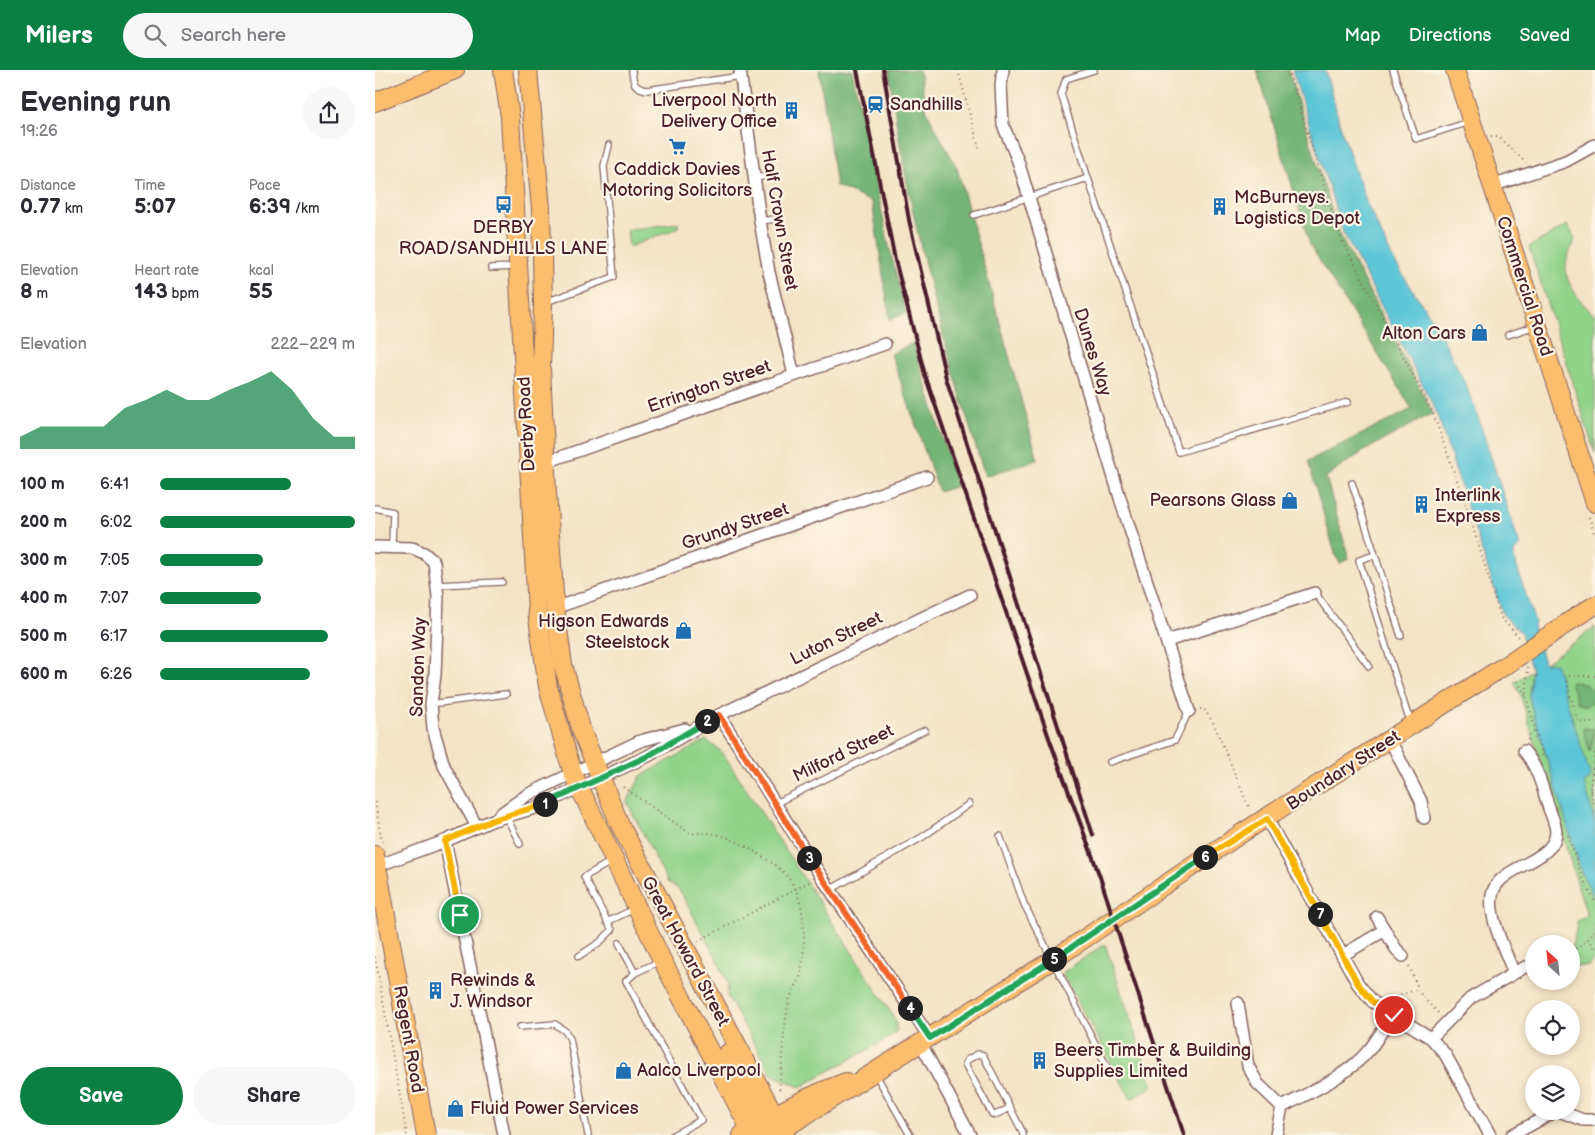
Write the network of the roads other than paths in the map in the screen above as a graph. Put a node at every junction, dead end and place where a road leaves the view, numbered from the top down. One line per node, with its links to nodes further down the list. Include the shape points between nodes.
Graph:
1 (455, 70): 10 (main road)
2 (503, 70): 22 (main road, Derby Road, via 510,117)
3 (528, 70): 24 (main road, Derby Road, via 541,208)
4 (632, 70): 9 (lane, via 633,83 638,89 647,90)
5 (1003, 70): 18 (street, Dunes Way, via 1003,124)
6 (1094, 70): 16 (lane, via 1066,79 1061,94)
7 (1393, 70): 11 (lane, via 1415,139)
8 (1455, 70): 11 (main road, Commercial Road)
9 (740, 73): 15 (street, Half Crown Street)
10 (375, 102)
11 (1473, 127): 17 (main road, Commercial Road)
12 (609, 145): 24 (lane, via 603,166 614,278)
13 (1595, 145): 17 (street, via 1567,161)
14 (776, 175): 15 (lane)
15 (754, 178): 21 (street, Half Crown Street)
16 (1088, 178): 18 (lane); 29 (lane, via 1179,452)
17 (1493, 186): 25 (main road, Commercial Road)
18 (1028, 198): 19 (lane); 45 (street, Dunes Way)
19 (974, 215)
20 (775, 219): 21 (lane)
21 (760, 221): 28 (street, Half Crown Street)
22 (518, 267): 23 (lane); 58 (main road, Derby Road, via 537,611 548,687)
23 (491, 268)
24 (543, 304): 30 (main road, Derby Road, via 541,368)
25 (1538, 325): 26 (lane); 33 (main road, Commercial Road)
26 (1508, 335)
27 (885, 344): 28 (street, Errington Street)
28 (794, 375): 30 (street, Errington Street)
29 (1348, 402)
30 (545, 462): 43 (main road, Derby Road)
31 (927, 477): 43 (street, Grundy Street)
32 (1352, 483): 37 (lane)
33 (1595, 503)
34 (375, 508): 36 (lane, via 393,512)
35 (375, 547): 36 (street, Sandon Way)
36 (392, 547): 39 (street, Sandon Way, via 412,548 424,553 434,562)
37 (1375, 555): 44 (lane); 51 (lane, via 1359,560 1407,713)
38 (502, 582): 39 (lane)
39 (437, 585): 48 (street, Sandon Way, via 435,675)
40 (1315, 593): 45 (street); 46 (lane)
41 (970, 595): 50 (street, Luton Street)
42 (1595, 605): 51 (main road, Boundary Street, bridge, via 1510,666)
43 (555, 608): 57 (main road, Derby Road, via 563,664 579,725)
44 (1401, 636)
45 (1167, 641): 49 (street, Dunes Way)
46 (1369, 666)
47 (506, 694): 48 (lane)
48 (431, 704): 64 (street, Sandon Way, via 439,753)
49 (1189, 711): 56 (lane, via 1175,740)
50 (719, 715): 52 (street); 59 (street)
51 (1414, 724): 54 (main road, Boundary Street)
52 (697, 726): 57 (street, via 648,756); 57 (street, via 640,741)
53 (925, 730): 59 (lane, Milford Street)
54 (1390, 740): 62 (street, via 1421,801); 63 (main road, Boundary Street)
55 (1524, 751): 83 (street, via 1537,769 1556,832 1549,849 1502,878 1493,890 1491,906)
56 (1110, 762)
57 (596, 771): 58 (street); 96 (main road, Great Howard Street, via 634,852 702,980)
58 (576, 781): 61 (street, via 527,795); 68 (main road, Great Howard Street)
59 (774, 804): 70 (street)
60 (969, 804): 70 (lane, via 924,836)
61 (505, 814): 64 (street); 67 (lane)
62 (1424, 818)
63 (1267, 819): 77 (street); 79 (main road, Boundary Street)
64 (477, 827): 66 (street)
65 (1000, 836): 79 (lane, via 1024,904)
66 (445, 841): 69 (street); 98 (street)
67 (520, 844)
68 (614, 860): 71 (main road, Great Howard Street); 73 (lane, via 584,877)
69 (376, 861): 97 (main road, Regent Road)
70 (830, 890): 88 (street)
71 (638, 907): 73 (lane); 80 (main road, Great Howard Street)
72 (1377, 917): 74 (street)
73 (607, 922): 76 (lane, via 612,930)
74 (1385, 930): 77 (street); 78 (street)
75 (619, 944): 82 (lane)
76 (579, 956)
77 (1343, 956): 85 (street, via 1358,984 1373,1002)
78 (1403, 956)
79 (1054, 959): 88 (main road, Boundary Street); 89 (lane)
80 (662, 960): 82 (lane); 96 (main road, Great Howard Street)
81 (1525, 967): 83 (street)
82 (635, 973): 100 (lane, via 626,981 701,1120)
83 (1514, 973): 87 (street, via 1471,998)
84 (1238, 1003): 91 (street, via 1247,1066 1258,1084)
85 (1394, 1015): 87 (street); 91 (street, via 1355,1065)
86 (520, 1027): 99 (lane, via 555,1024 565,1031 570,1039)
87 (1431, 1038): 105 (street, via 1445,1054)
88 (925, 1041): 90 (main road, Boundary Street); 102 (street)
89 (1108, 1069)
90 (874, 1071): 96 (main road, Boundary Street, via 805,1097); 101 (lane)
91 (1282, 1107): 104 (street)
92 (1010, 1108): 92 (lane, via 992,1114 965,1064 967,1060 983,1055); 103 (lane)
93 (1580, 1119): 95 (street)
94 (1541, 1120): 106 (street)
95 (1595, 1120)
96 (765, 1131)
97 (426, 1135)
98 (503, 1135)
99 (588, 1135)
100 (673, 1135)
101 (910, 1135)
102 (970, 1135)
103 (1023, 1135)
104 (1275, 1135)
105 (1490, 1135)
106 (1512, 1135)

